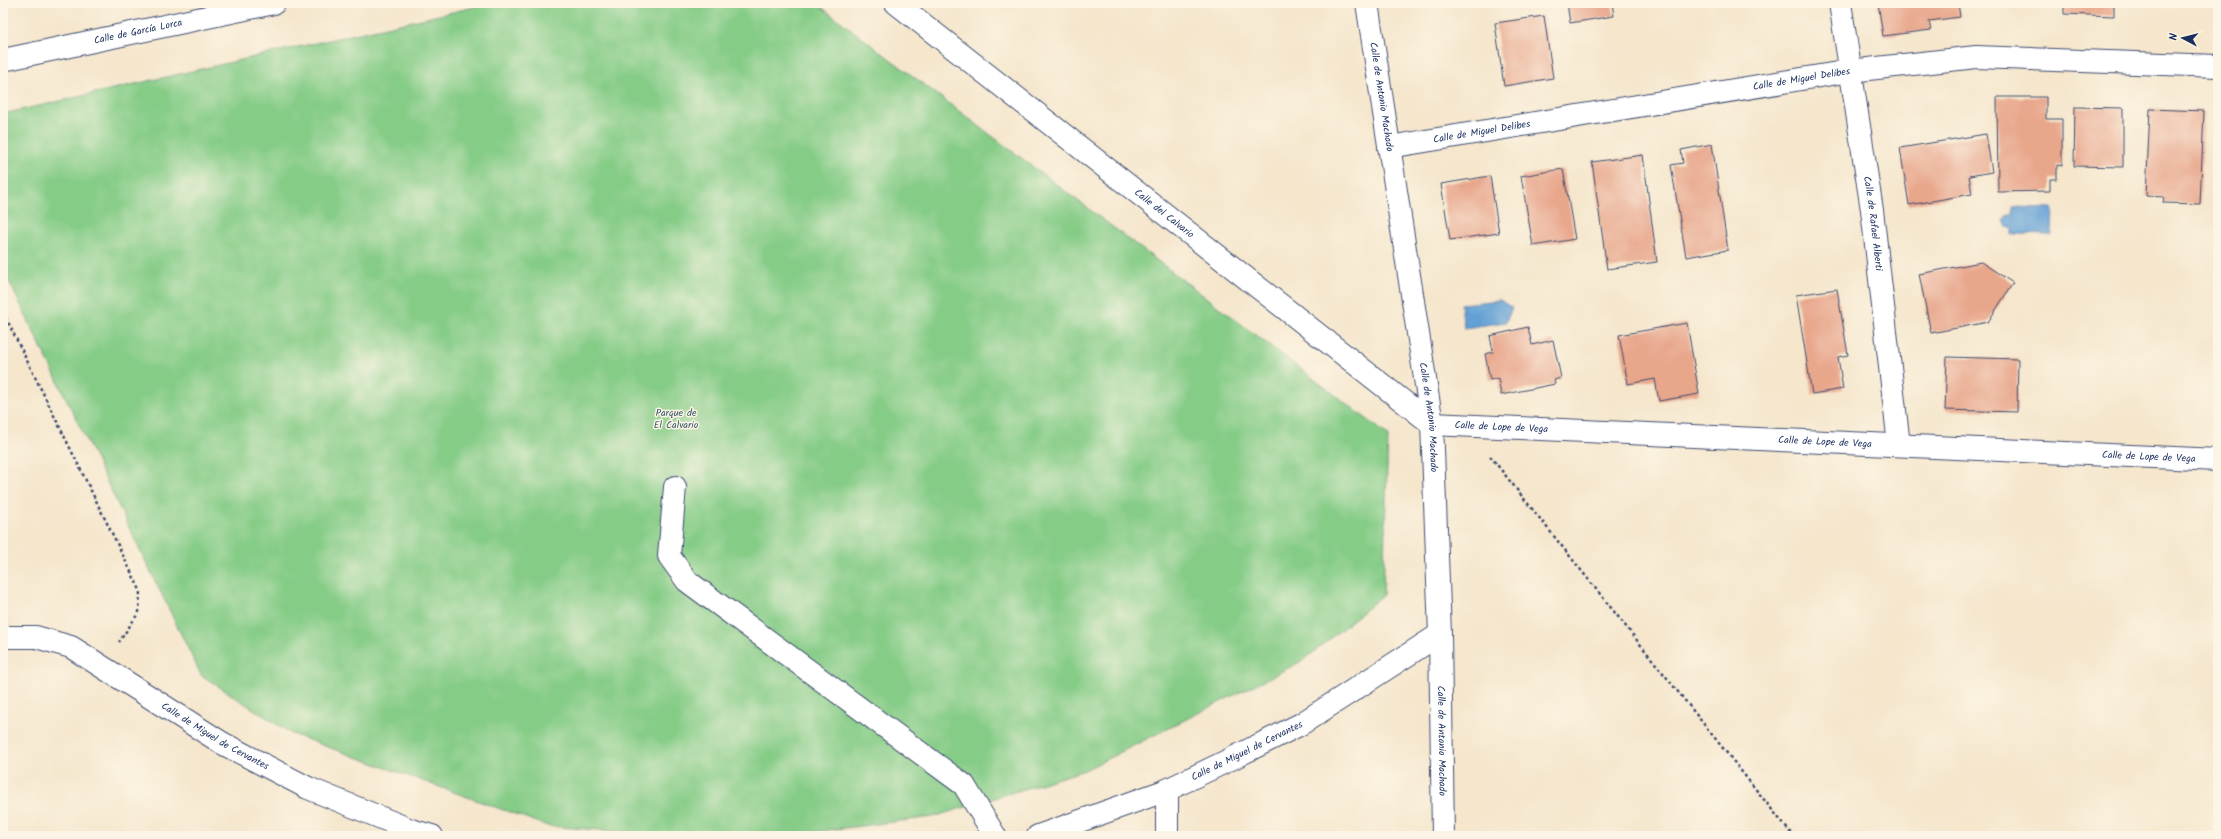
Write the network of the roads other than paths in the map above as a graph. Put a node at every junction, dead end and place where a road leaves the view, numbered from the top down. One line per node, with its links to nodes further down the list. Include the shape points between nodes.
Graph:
1 (274, 3): 5 (street, Calle de García Lorca)
2 (896, 3): 9 (street, Calle del Calvario)
3 (1367, 3): 8 (street, Calle de Antonio Machado)
4 (1840, 3): 7 (street, Calle de Rafael Alberti)
5 (3, 60)
6 (2218, 66): 7 (street, Calle de Miguel Delibes, via 1976,57)
7 (1850, 72): 8 (street, Calle de Miguel Delibes); 10 (street, Calle de Rafael Alberti, via 1872,210)
8 (1389, 147): 9 (street, Calle de Antonio Machado)
9 (1432, 424): 10 (street, Calle de Lope de Vega); 13 (street, Calle de Antonio Machado)
10 (1899, 445): 11 (street, Calle de Lope de Vega)
11 (2218, 460)
12 (675, 487): 17 (street, via 669,556 687,581 964,784)
13 (1440, 634): 15 (street, Calle de Miguel de Cervantes, via 1301,724); 20 (street, Calle de Antonio Machado)
14 (3, 637): 16 (street, Calle de Miguel de Cervantes, via 36,637 71,647 222,743 308,788)
15 (1166, 790): 18 (street, Calle de Miguel de Cervantes); 19 (street)
16 (432, 836)
17 (995, 836)
18 (1038, 836)
19 (1167, 836)
20 (1443, 836)

